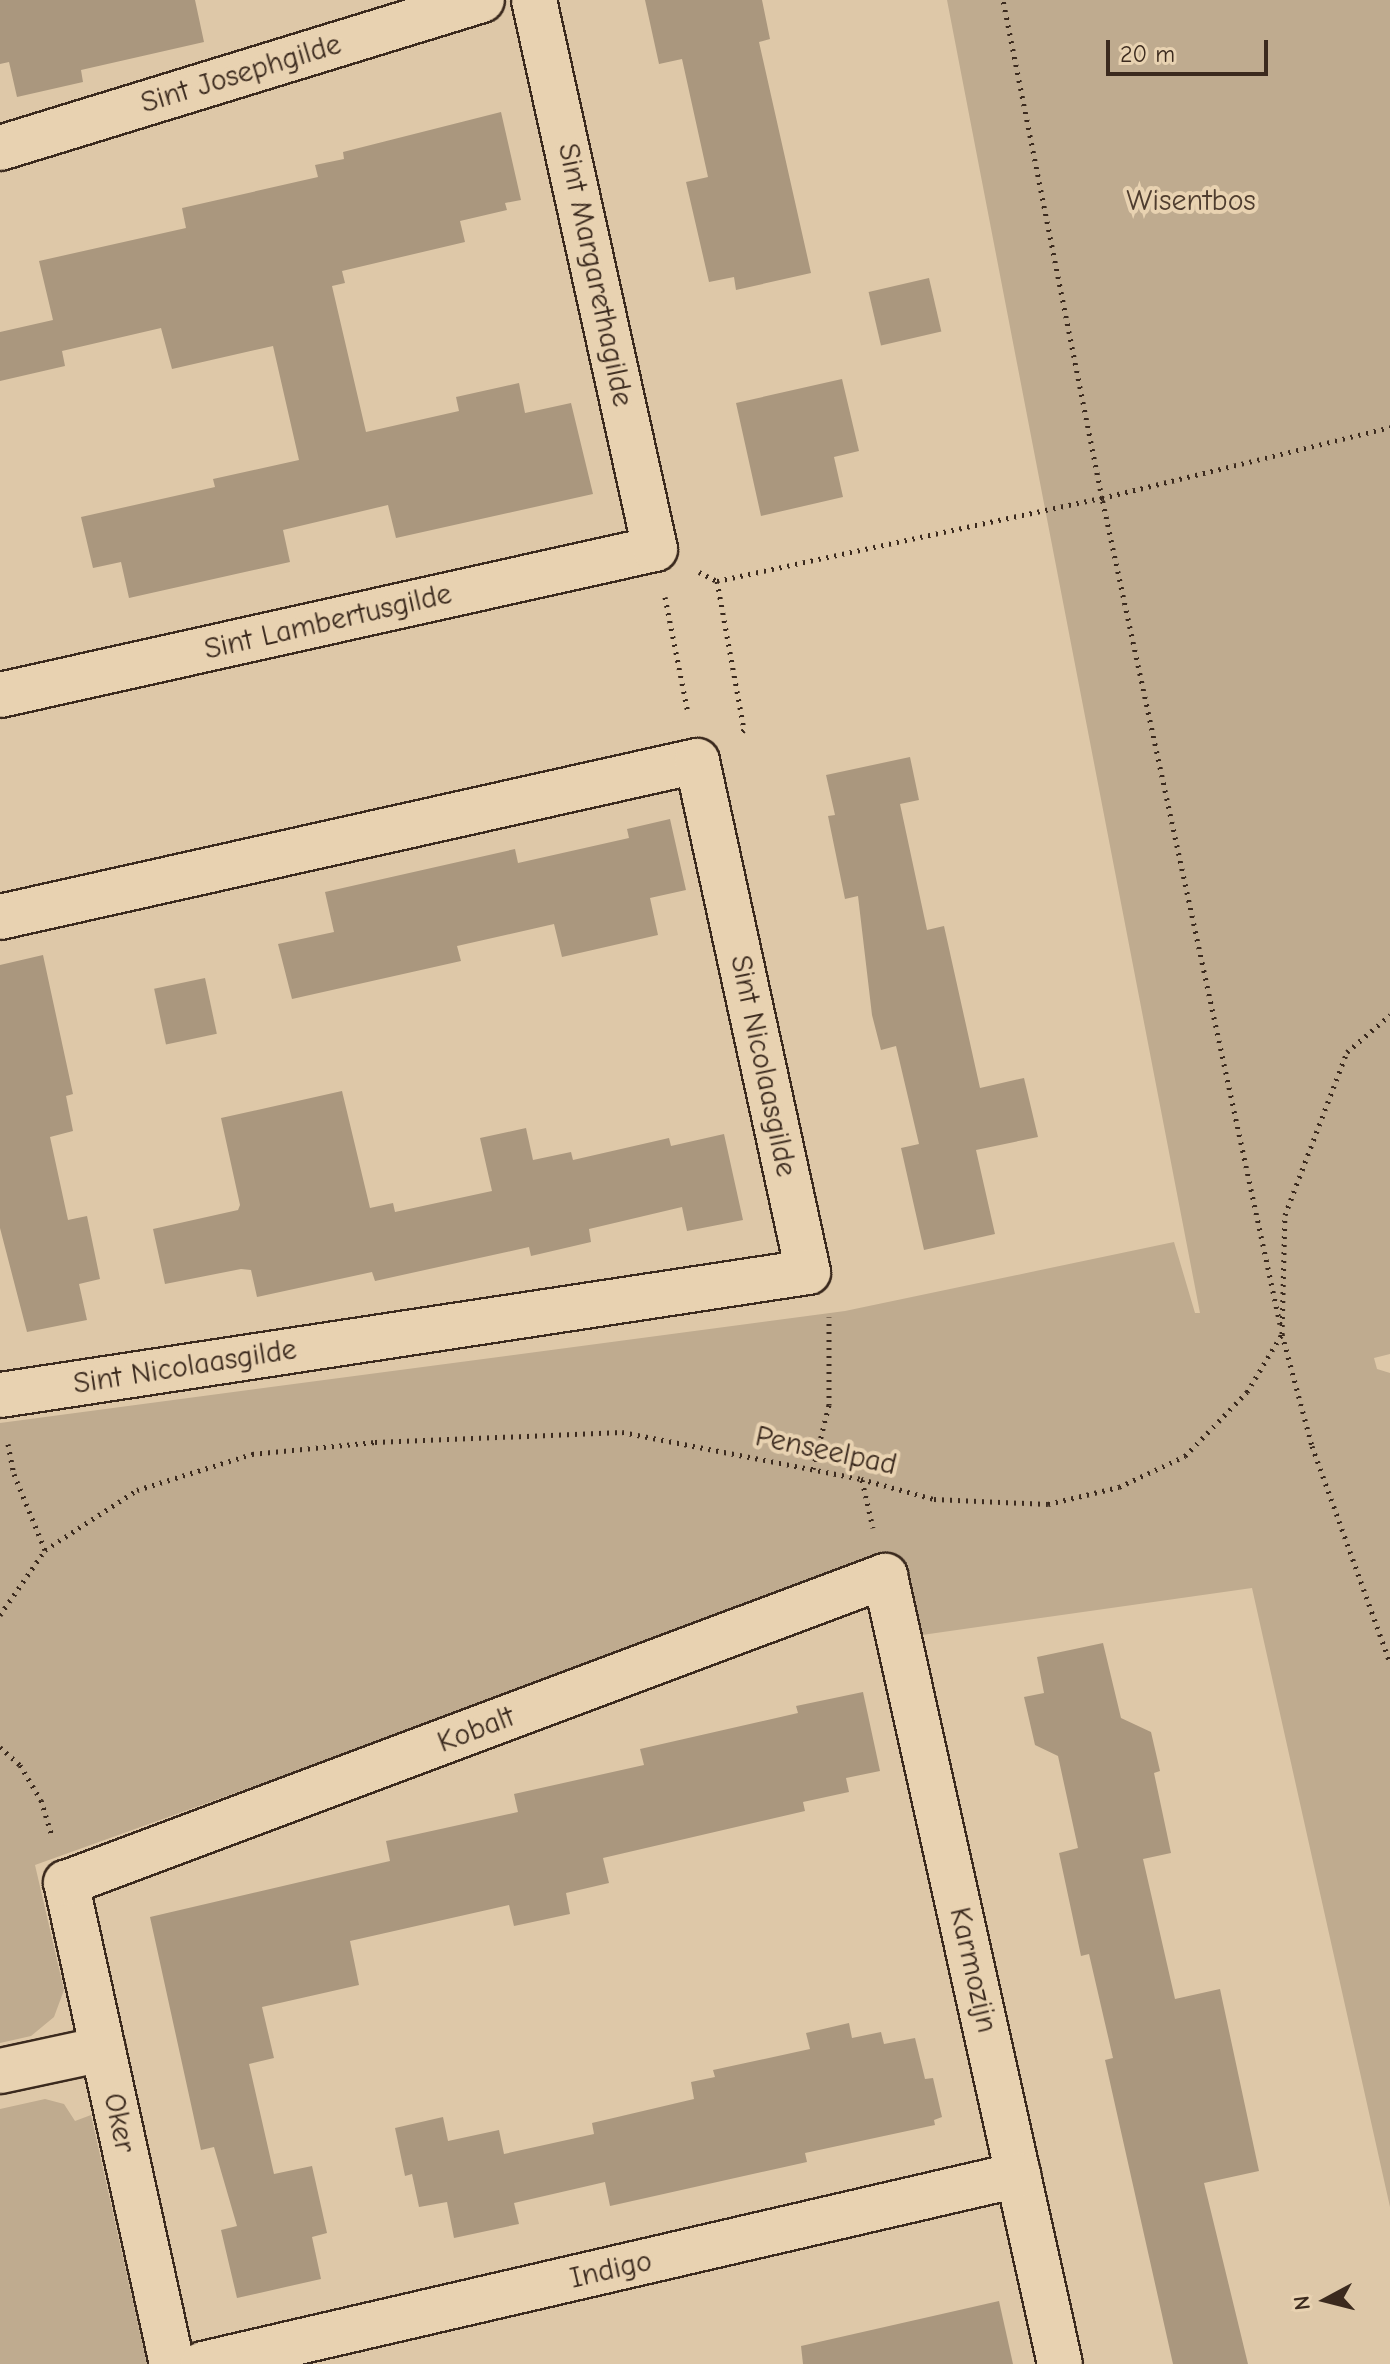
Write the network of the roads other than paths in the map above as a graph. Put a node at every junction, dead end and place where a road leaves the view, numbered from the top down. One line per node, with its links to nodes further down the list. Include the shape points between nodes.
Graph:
1 (482, 0): 3 (street, Sint Josephgilde)
2 (534, 0): 4 (street, Sint Margarethagilde)
3 (0, 148)
4 (655, 549): 5 (street, Sint Lambertusgilde)
5 (0, 695)
6 (0, 917): 7 (street, Sint Nicolaasgilde, via 697,761 808,1272)
7 (3, 1414)
8 (885, 1576): 9 (street, Kobalt); 12 (street, Karmozijn)
9 (66, 1883): 10 (street, Oker)
10 (103, 2049): 11 (street); 13 (street, Oker)
11 (0, 2071)
12 (1018, 2175): 14 (street, Indigo); 15 (street, Karmozijn)
13 (172, 2364)
14 (203, 2364)
15 (1060, 2364)

